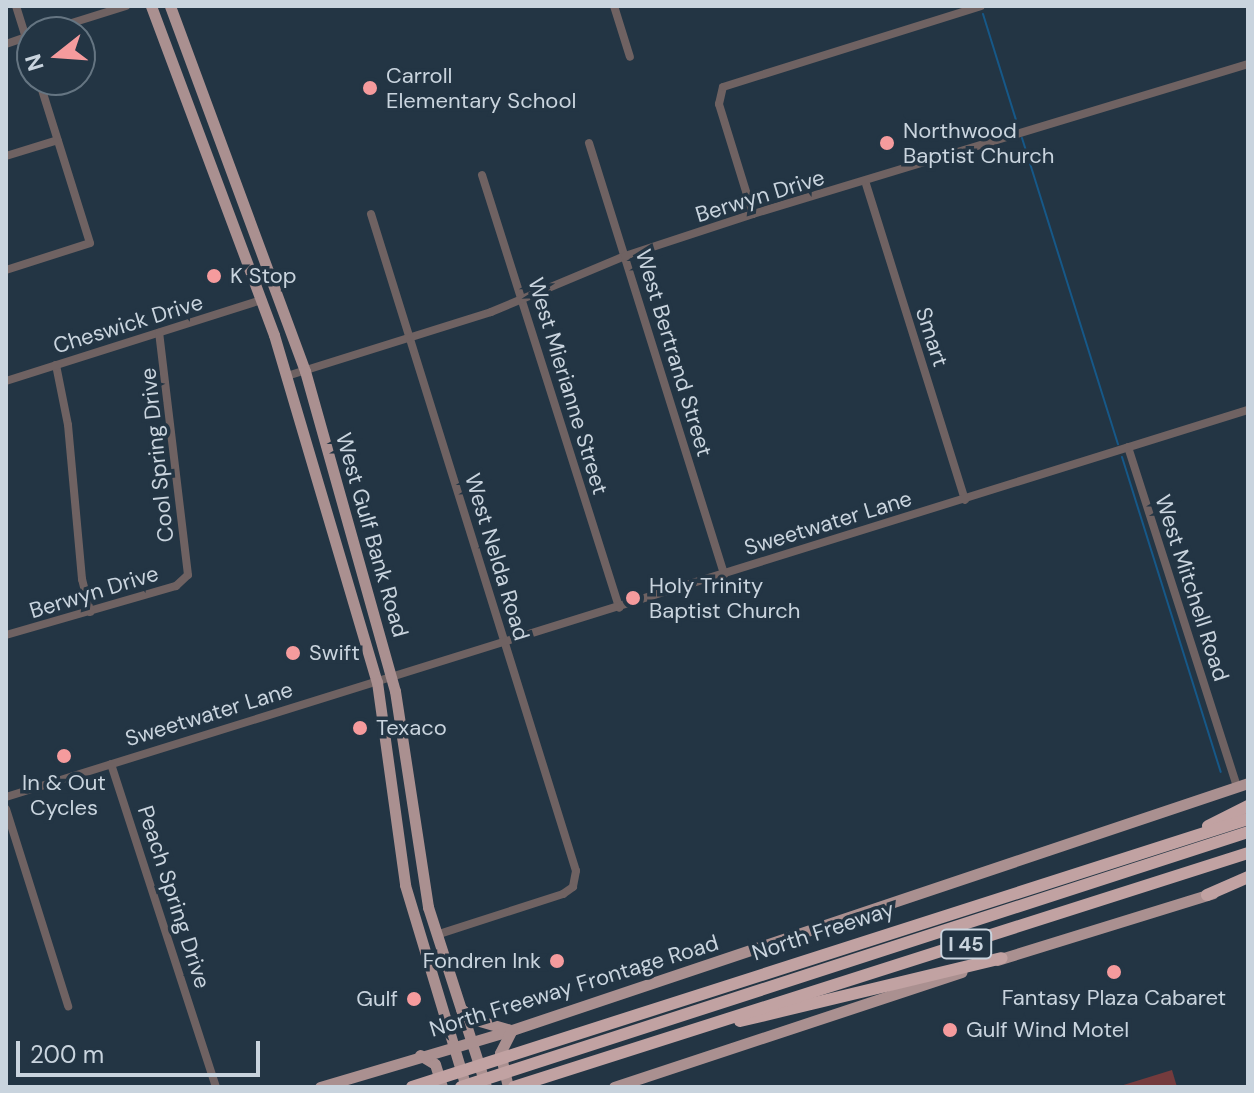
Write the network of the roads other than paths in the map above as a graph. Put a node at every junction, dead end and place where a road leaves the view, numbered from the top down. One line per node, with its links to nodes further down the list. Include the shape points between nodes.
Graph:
1 (126, 6): 6 (street)
2 (151, 6): 19 (main road, West Gulf Bank Road)
3 (170, 6): 24 (main road, West Gulf Bank Road)
4 (614, 6): 7 (street)
5 (981, 6): 16 (street, via 723,87 719,104)
6 (94, 16)
7 (630, 57)
8 (1248, 64): 14 (street, Berwyn Drive)
9 (44, 96): 10 (street)
10 (58, 140): 12 (street); 18 (street, via 90,243)
11 (589, 143): 17 (street, West Bertrand Street)
12 (6, 156)
13 (482, 175): 20 (street, West Mierianne Street)
14 (866, 184): 16 (street, Berwyn Drive); 29 (street, Smart)
15 (371, 214): 22 (street, West Nelda Road)
16 (753, 214): 17 (street, Berwyn Drive)
17 (625, 256): 20 (street, Berwyn Drive); 30 (street, West Bertrand Street)
18 (6, 270)
19 (262, 300): 21 (street, Cheswick Drive); 25 (main road, West Gulf Bank Road)
20 (522, 301): 22 (street, Berwyn Drive); 32 (street, West Mierianne Street)
21 (159, 333): 23 (street, Cheswick Drive); 31 (street, Cool Spring Drive)
22 (410, 338): 24 (street, Berwyn Drive); 35 (street, West Nelda Road)
23 (56, 365): 26 (street, Cheswick Drive); 33 (street)
24 (305, 371): 25 (street, Berwyn Drive); 36 (main road, West Gulf Bank Road)
25 (287, 376): 37 (main road, West Gulf Bank Road)
26 (6, 381)
27 (1248, 410): 28 (street, Sweetwater Lane)
28 (1128, 447): 29 (street, Sweetwater Lane); 39 (street, West Mitchell Road)
29 (965, 500): 30 (street, Sweetwater Lane)
30 (724, 574): 32 (street, Sweetwater Lane)
31 (188, 575): 33 (street, Berwyn Drive, via 176,586)
32 (619, 608): 35 (street, Sweetwater Lane)
33 (90, 612): 34 (street, Berwyn Drive)
34 (6, 635)
35 (504, 641): 36 (street, Sweetwater Lane); 49 (street, West Nelda Road, via 575,863 573,887)
36 (391, 677): 37 (street, Sweetwater Lane); 49 (main road, West Gulf Bank Road, via 410,776 420,875)
37 (377, 682): 38 (street, Sweetwater Lane); 53 (main road, West Gulf Bank Road, via 405,885)
38 (111, 764): 40 (street, Sweetwater Lane); 60 (street, Peach Spring Drive)
39 (1243, 784): 54 (main road, North Freeway Frontage Road)
40 (6, 797)
41 (1248, 806): 45 (highway)
42 (6, 809): 51 (street)
43 (1248, 819): 45 (highway, North Freeway / I 45)
44 (1248, 832): 63 (highway, North Freeway)
45 (1189, 837): 59 (highway, North Freeway / I 45)
46 (1248, 853): 55 (highway, I 45)
47 (1248, 880): 48 (highway)
48 (1207, 895): 50 (main road)
49 (436, 935): 52 (main road, West Gulf Bank Road)
50 (1002, 958): 55 (highway, via 772,1016); 66 (main road)
51 (68, 1006)
52 (460, 1006): 53 (main road); 54 (main road, via 476,1020); 56 (main road, West Gulf Bank Road)
53 (441, 1007): 57 (main road, West Gulf Bank Road)
54 (512, 1030): 56 (main road, North Freeway Frontage Road); 65 (main road, via 500,1053)
55 (682, 1032): 65 (highway, I 45)
56 (472, 1041): 57 (main road, North Freeway Frontage Road); 64 (main road, West Gulf Bank Road)
57 (453, 1046): 58 (main road, North Freeway Frontage Road); 63 (main road, West Gulf Bank Road)
58 (420, 1055): 61 (main road, North Freeway Frontage Road); 62 (main road, via 435,1064)
59 (418, 1085)
60 (216, 1087)
61 (320, 1087)
62 (442, 1087)
63 (463, 1087)
64 (486, 1087)
65 (511, 1087)
66 (614, 1087)

